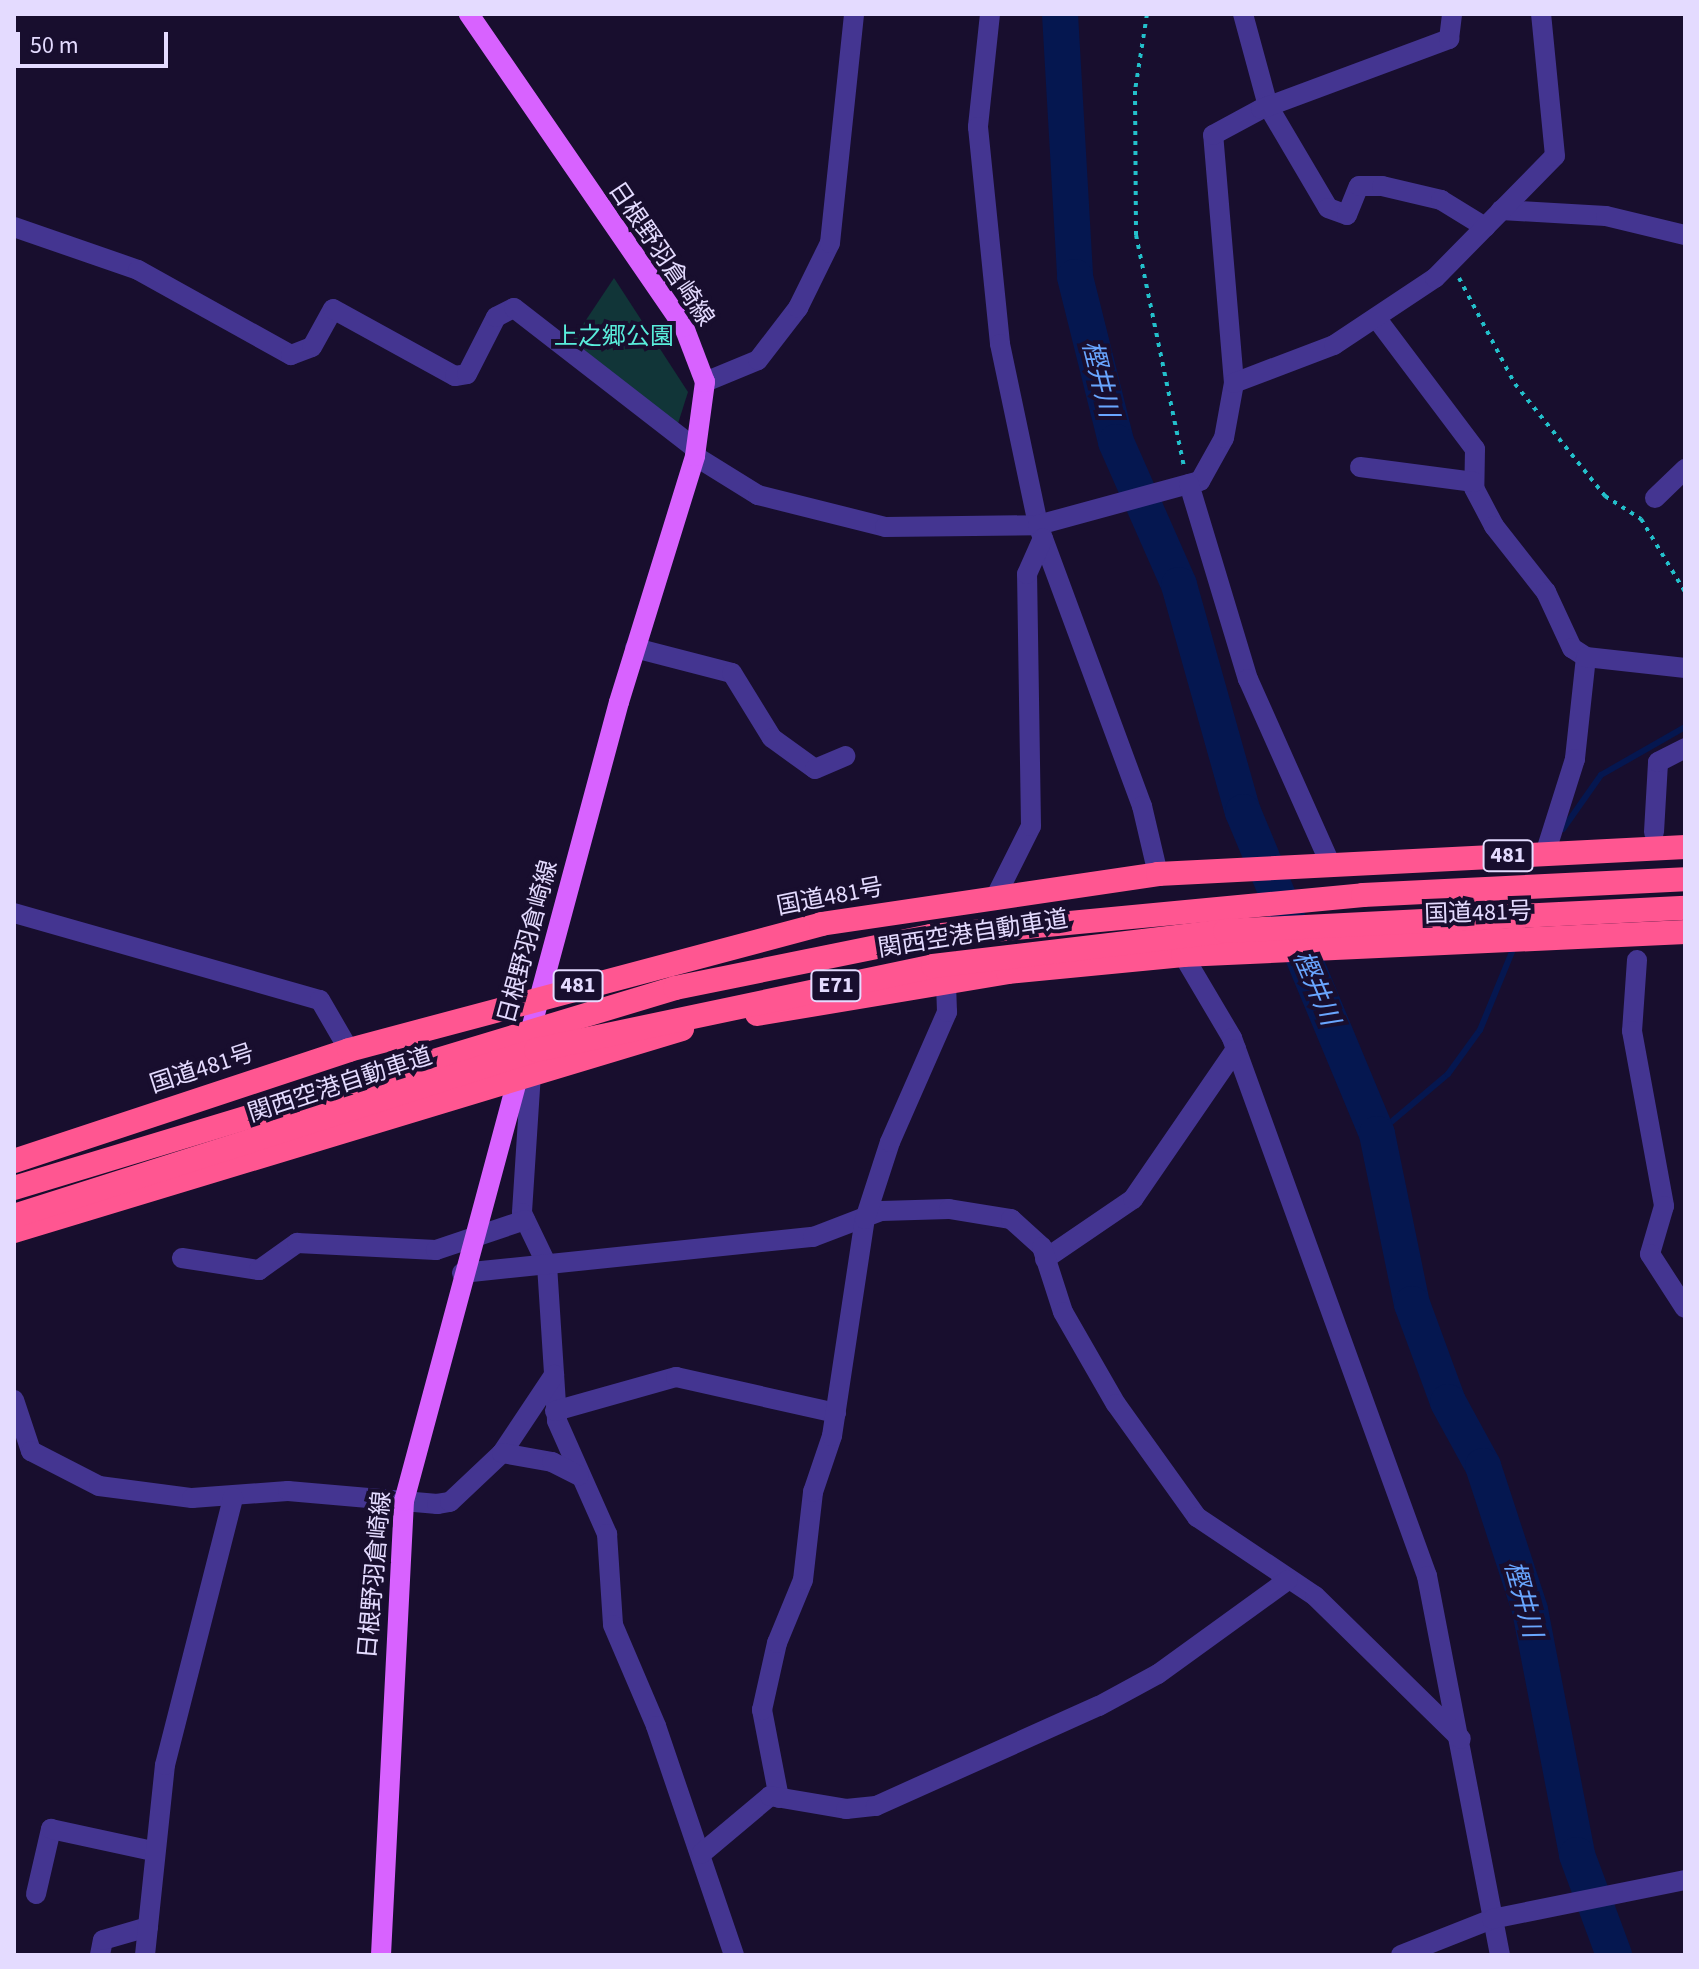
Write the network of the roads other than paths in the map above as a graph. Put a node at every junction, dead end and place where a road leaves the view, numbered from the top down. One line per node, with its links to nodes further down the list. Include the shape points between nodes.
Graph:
1 (469, 14): 13 (main road, 日根野羽倉崎線, via 684,327)
2 (854, 14): 13 (street, via 830,243 798,308 758,360)
3 (990, 14): 21 (street, via 978,127 982,222)
4 (1243, 14): 7 (street)
5 (1452, 14): 7 (street, via 1449,39)
6 (1541, 14): 8 (street, via 1555,156)
7 (1268, 106): 10 (street, via 1328,208 1347,215 1359,186 1382,186 1441,200); 14 (street, via 1213,135)
8 (1501, 210): 10 (street); 11 (street, via 1606,216)
9 (14, 227): 15 (street, via 138,270 291,355 312,347 333,309 455,376 467,374 496,317 514,308)
10 (1485, 227): 12 (street, via 1450,263)
11 (1685, 235)
12 (1377, 319): 14 (street, via 1334,345); 18 (street, via 1475,449)
13 (705, 382): 15 (main road, 日根野羽倉崎線)
14 (1234, 383): 19 (street, via 1224,438 1200,481)
15 (695, 453): 21 (street, via 758,495 809,514 885,527); 22 (main road, 日根野羽倉崎線)
16 (1360, 467): 18 (street)
17 (1685, 469): 20 (street)
18 (1474, 482): 23 (street, via 1494,526 1546,592 1572,648)
19 (1189, 484): 21 (street); 30 (street, via 1248,679)
20 (1655, 498)
21 (1040, 532): 31 (street, via 1142,806); 33 (street, via 1027,574 1031,826)
22 (635, 648): 26 (street, via 732,673 746,706 772,738 815,769); 40 (main road, 日根野羽倉崎線)
23 (1586, 657): 24 (street); 29 (street, via 1575,759)
24 (1685, 668)
25 (1685, 748): 27 (street, via 1658,762)
26 (845, 756)
27 (1654, 832)
28 (1685, 847): 29 (highway, 国道481号 / 481)
29 (1545, 854): 30 (highway, 国道481号 / 481)
30 (1331, 865): 31 (highway, 国道481号 / 481)
31 (1158, 874): 33 (highway, 国道481号 / 481)
32 (1685, 879): 45 (highway, 関西空港自動車道 / E71, bridge, via 1151,911 931,936 675,988)
33 (995, 898): 40 (highway, 国道481号 / 481, via 821,924)
34 (1685, 908): 46 (highway, 関西空港自動車道 / E71, bridge, via 1225,931 933,966 536,1050)
35 (14, 913): 42 (street, via 320,1000)
36 (1685, 932): 37 (highway, 国道481号)
37 (1183, 955): 39 (highway, 国道481号); 41 (street)
38 (1637, 960): 55 (street, via 1632,1031 1664,1206 1650,1254)
39 (946, 981): 43 (highway, 国道481号, via 690,1027); 47 (street, via 947,1012 890,1142)
40 (542, 997): 42 (highway, 国道481号 / 481); 43 (main road, 日根野羽倉崎線)
41 (1236, 1049): 52 (street, via 1133,1199); 65 (street, via 1427,1576)
42 (349, 1050): 44 (highway, 国道481号 / 481)
43 (524, 1075): 48 (street); 49 (highway, 国道481号); 50 (main road, 日根野羽倉崎線)
44 (14, 1161)
45 (14, 1188)
46 (14, 1216)
47 (865, 1219): 52 (street, via 881,1211 990,1213 1029,1233); 53 (street, via 813,1237); 59 (street)
48 (525, 1220): 50 (street); 53 (street)
49 (14, 1231)
50 (472, 1238): 51 (street, via 423,1250 297,1243 259,1270); 54 (main road, 日根野羽倉崎線)
51 (182, 1258)
52 (1045, 1259): 64 (street, via 1063,1312 1116,1404 1197,1517)
53 (547, 1265): 54 (street); 56 (street)
54 (462, 1273): 63 (main road, 日根野羽倉崎線)
55 (1685, 1308)
56 (556, 1371): 58 (street); 60 (street)
57 (14, 1400): 62 (street, via 31,1451 99,1486)
58 (555, 1411): 59 (street, via 676,1377); 61 (street)
59 (836, 1413): 66 (street, via 813,1492 803,1580 777,1643 762,1710)
60 (502, 1453): 61 (street, via 552,1462); 63 (street, via 450,1502)
61 (579, 1476): 68 (street, via 607,1534 613,1625)
62 (233, 1498): 63 (street, via 288,1491); 67 (street, via 178,1707)
63 (404, 1501): 75 (main road, 日根野羽倉崎線)
64 (1288, 1580): 65 (street, via 1315,1596); 66 (street, via 1158,1674 911,1791 846,1809)
65 (1461, 1739): 71 (street)
66 (779, 1798): 68 (street, via 749,1809)
67 (153, 1851): 70 (street, via 51,1829); 72 (street)
68 (701, 1854): 76 (street)
69 (1685, 1880): 71 (street)
70 (36, 1894)
71 (1492, 1919): 77 (street); 78 (street)
72 (148, 1927): 73 (street, via 103,1940); 74 (street)
73 (100, 1955)
74 (145, 1955)
75 (381, 1955)
76 (734, 1955)
77 (1401, 1955)
78 (1500, 1955)

